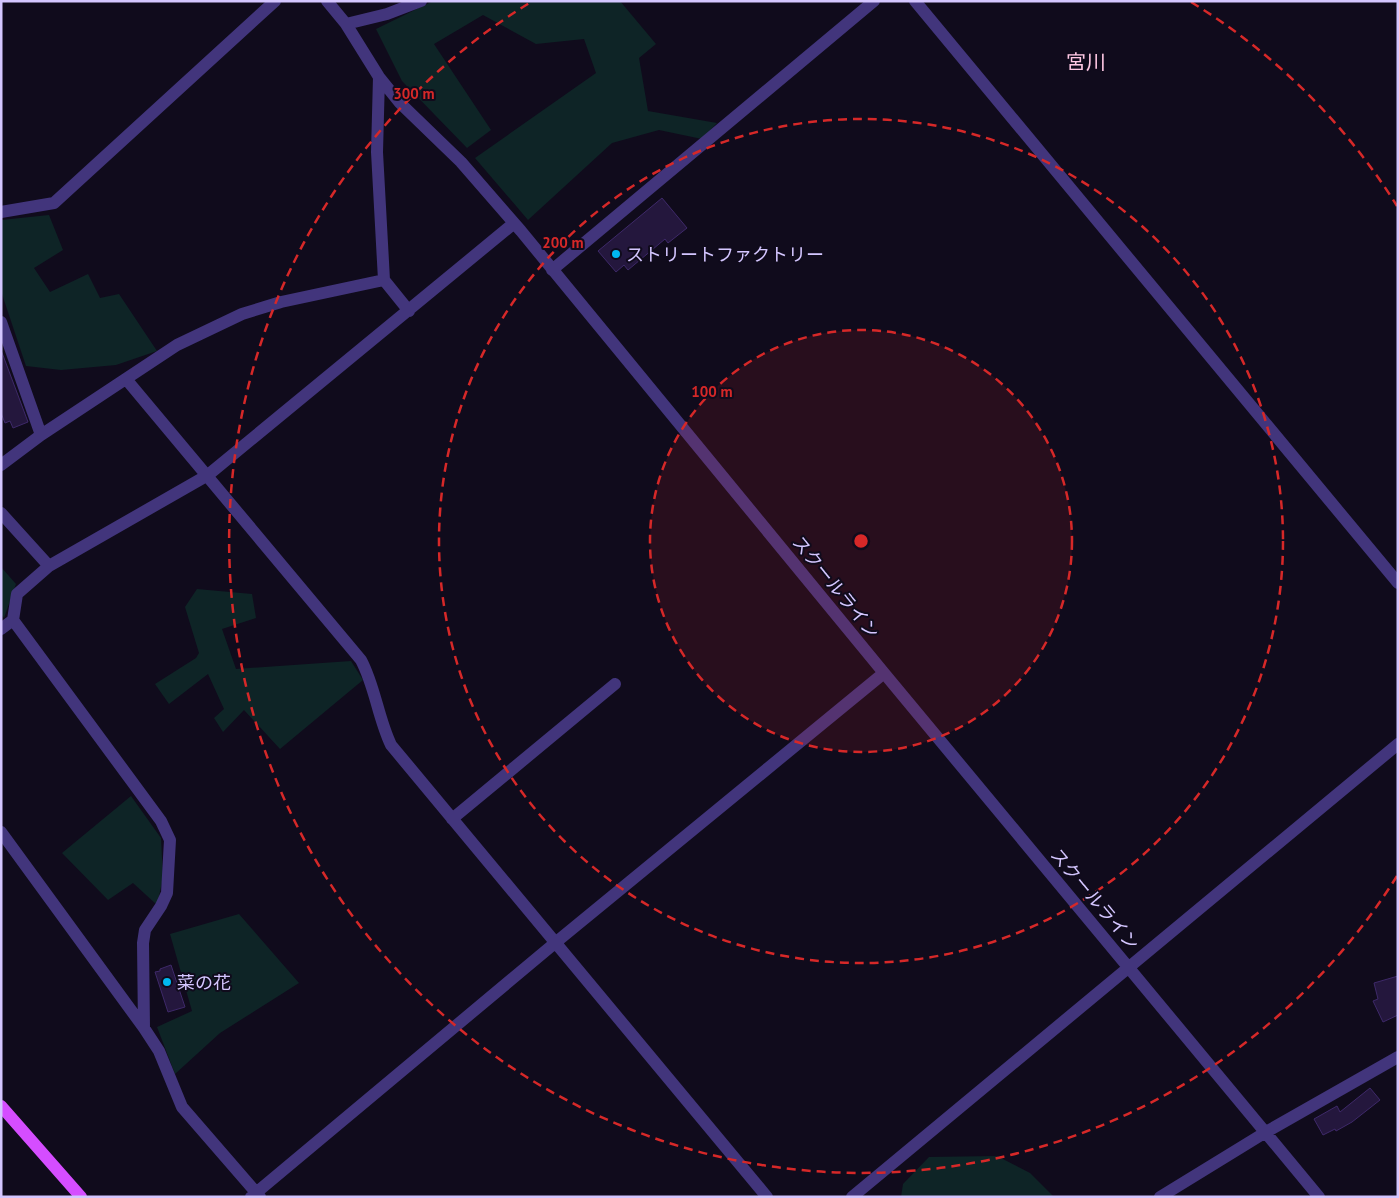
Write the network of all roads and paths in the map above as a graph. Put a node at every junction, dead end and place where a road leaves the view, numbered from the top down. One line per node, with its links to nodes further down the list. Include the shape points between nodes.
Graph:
1 (275, 1): 8 (street, via 54,203)
2 (327, 1): 6 (street, スクールライン)
3 (421, 1): 6 (street)
4 (874, 1): 10 (street)
5 (915, 1): 20 (street)
6 (346, 24): 7 (street, スクールライン)
7 (379, 77): 9 (street, スクールライン, via 400,103 461,162); 11 (street, via 377,152)
8 (1, 212)
9 (514, 224): 10 (street, スクールライン); 12 (street)
10 (552, 270): 23 (street, スクールライン)
11 (384, 280): 12 (street); 14 (street, via 281,302 242,314 178,345)
12 (409, 311): 17 (street)
13 (1, 322): 15 (street)
14 (126, 379): 15 (street); 17 (street)
15 (41, 435): 16 (street)
16 (1, 466)
17 (208, 476): 19 (street); 26 (street, via 361,660 391,745)
18 (1, 513): 19 (street)
19 (49, 566): 21 (street, via 17,594)
20 (1398, 583)
21 (12, 620): 22 (street); 30 (street, via 162,821 170,840 167,893 145,930 143,942)
22 (1, 629)
23 (884, 673): 28 (street); 29 (street, スクールライン)
24 (615, 684): 26 (street)
25 (1398, 744): 29 (street)
26 (452, 819): 28 (street)
27 (1, 832): 30 (street)
28 (555, 942): 34 (street); 36 (street)
29 (1128, 967): 33 (street, スクールライン); 37 (street)
30 (144, 1028): 34 (street, via 159,1051 182,1108)
31 (1398, 1056): 33 (street)
32 (3, 1110): 35 (main road)
33 (1266, 1132): 38 (street); 39 (street, スクールライン)
34 (257, 1196)
35 (81, 1197)
36 (768, 1197)
37 (852, 1197)
38 (1160, 1197)
39 (1319, 1197)

